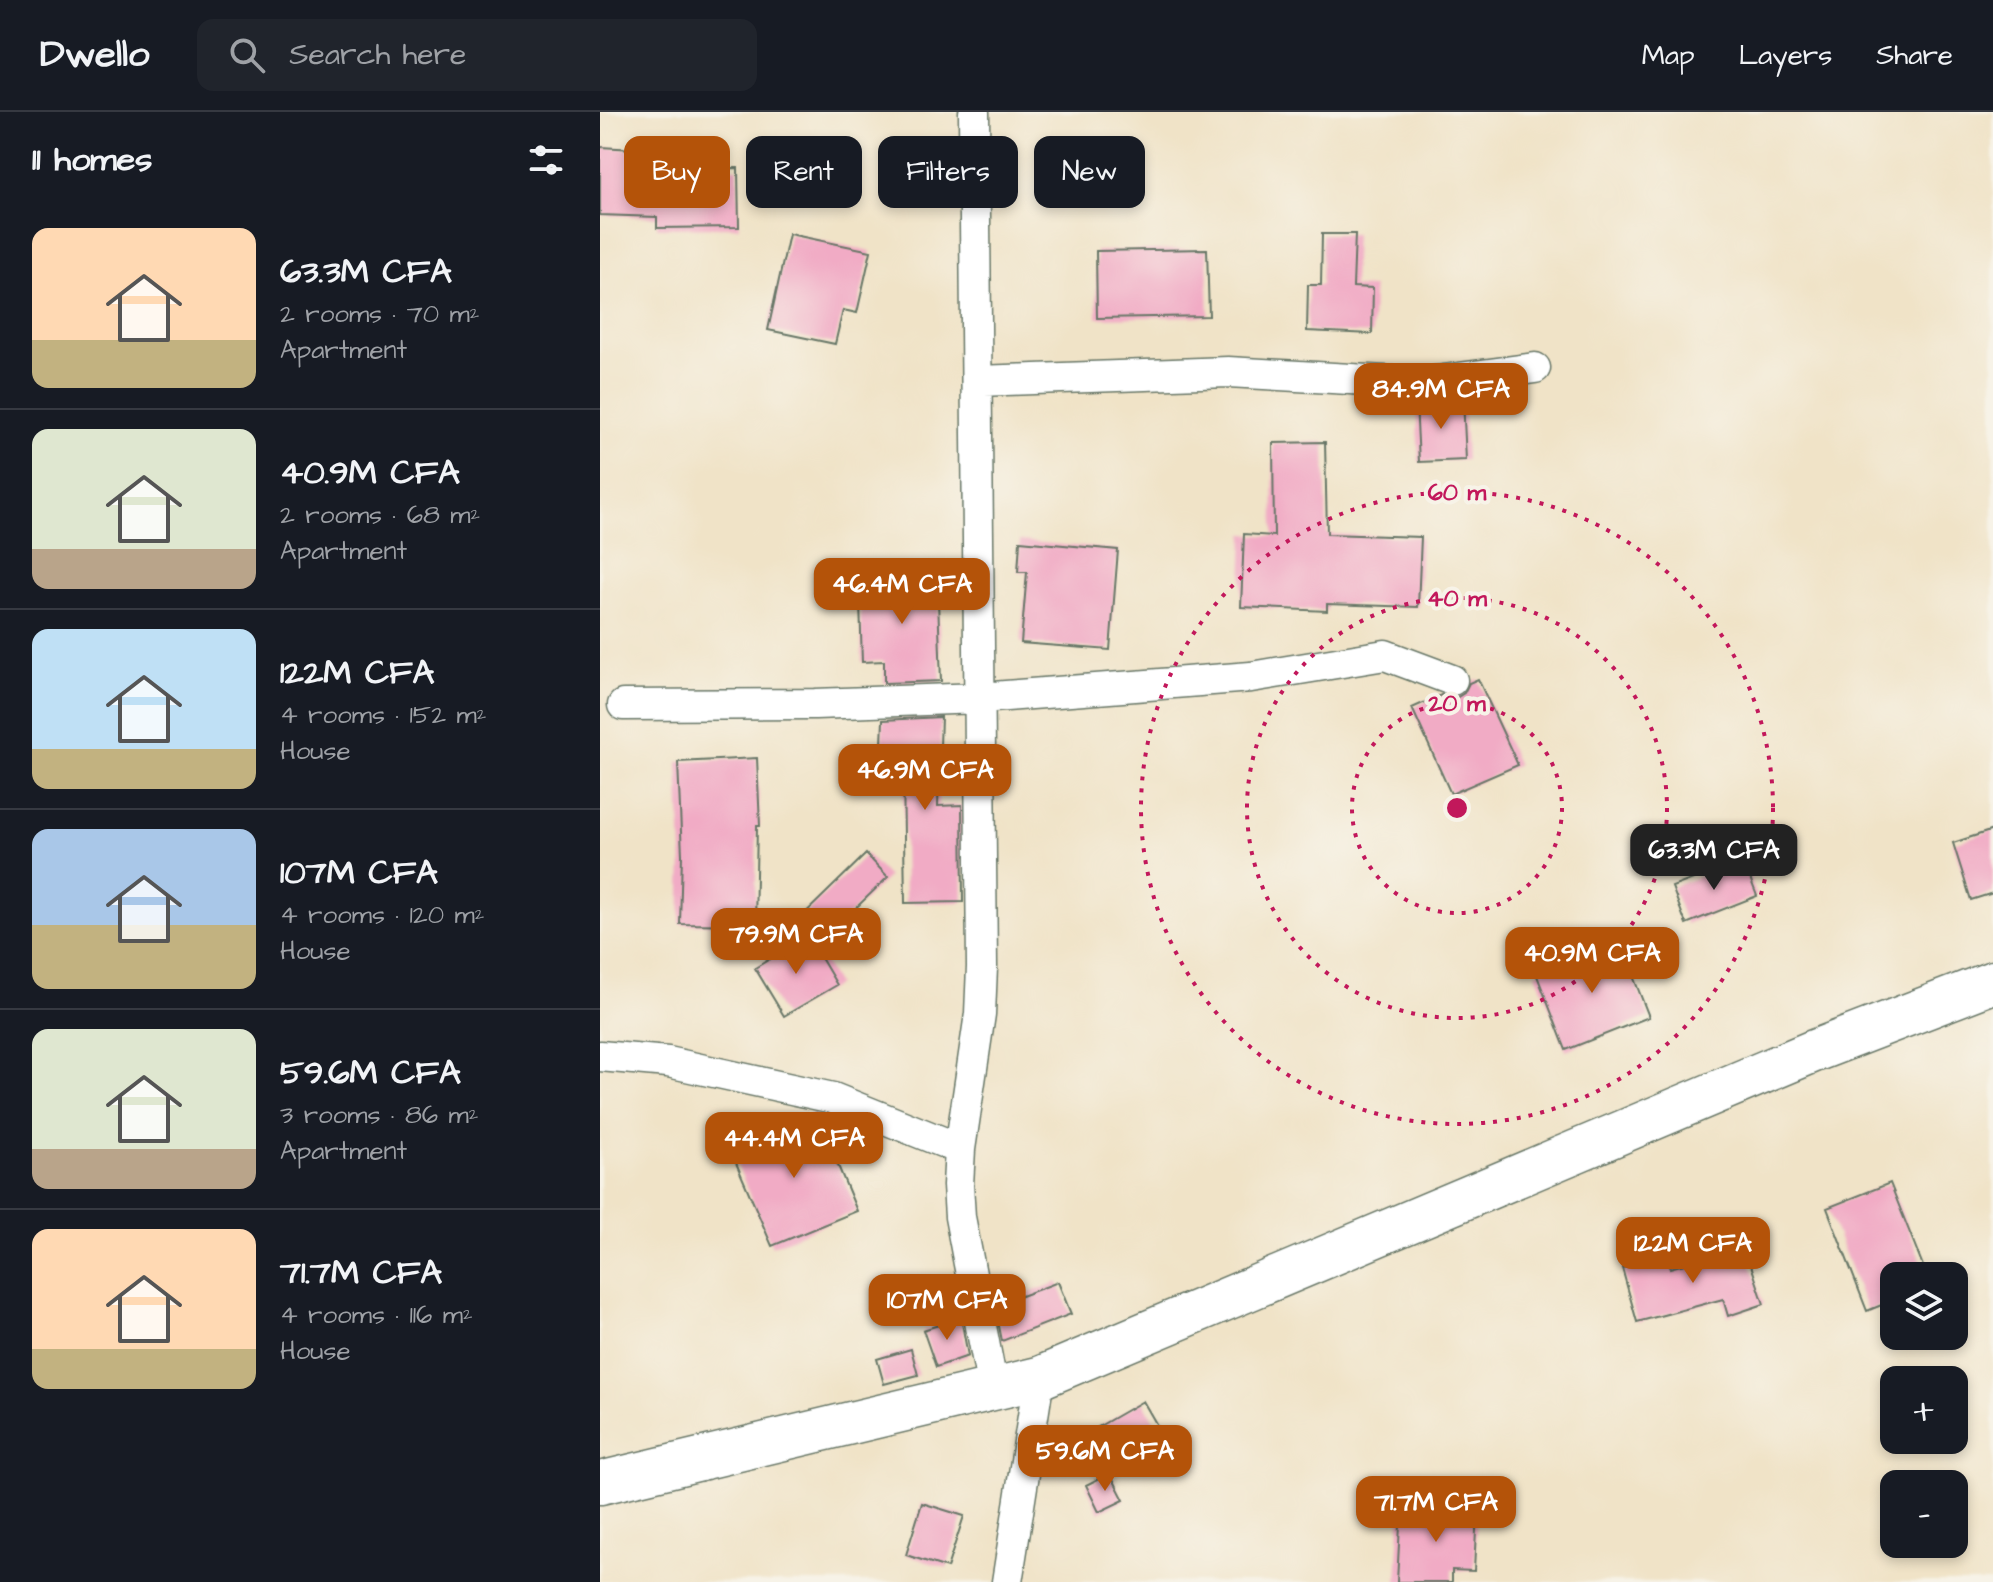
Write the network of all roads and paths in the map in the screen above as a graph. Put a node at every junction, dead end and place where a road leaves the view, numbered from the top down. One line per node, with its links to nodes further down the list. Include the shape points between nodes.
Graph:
1 (974, 112): 3 (street)
2 (1535, 368): 3 (street, via 1420,383 1228,372)
3 (977, 381): 5 (street)
4 (1452, 680): 5 (street, via 1385,655 1251,677)
5 (980, 698): 6 (street); 9 (street, via 980,1014)
6 (623, 705)
7 (1993, 982): 10 (street, via 1814,1051)
8 (600, 1056): 9 (street, via 668,1062 833,1098)
9 (960, 1149): 11 (street, via 960,1217)
10 (1039, 1378): 11 (street); 13 (street)
11 (993, 1389): 12 (street)
12 (600, 1483)
13 (1007, 1582)

